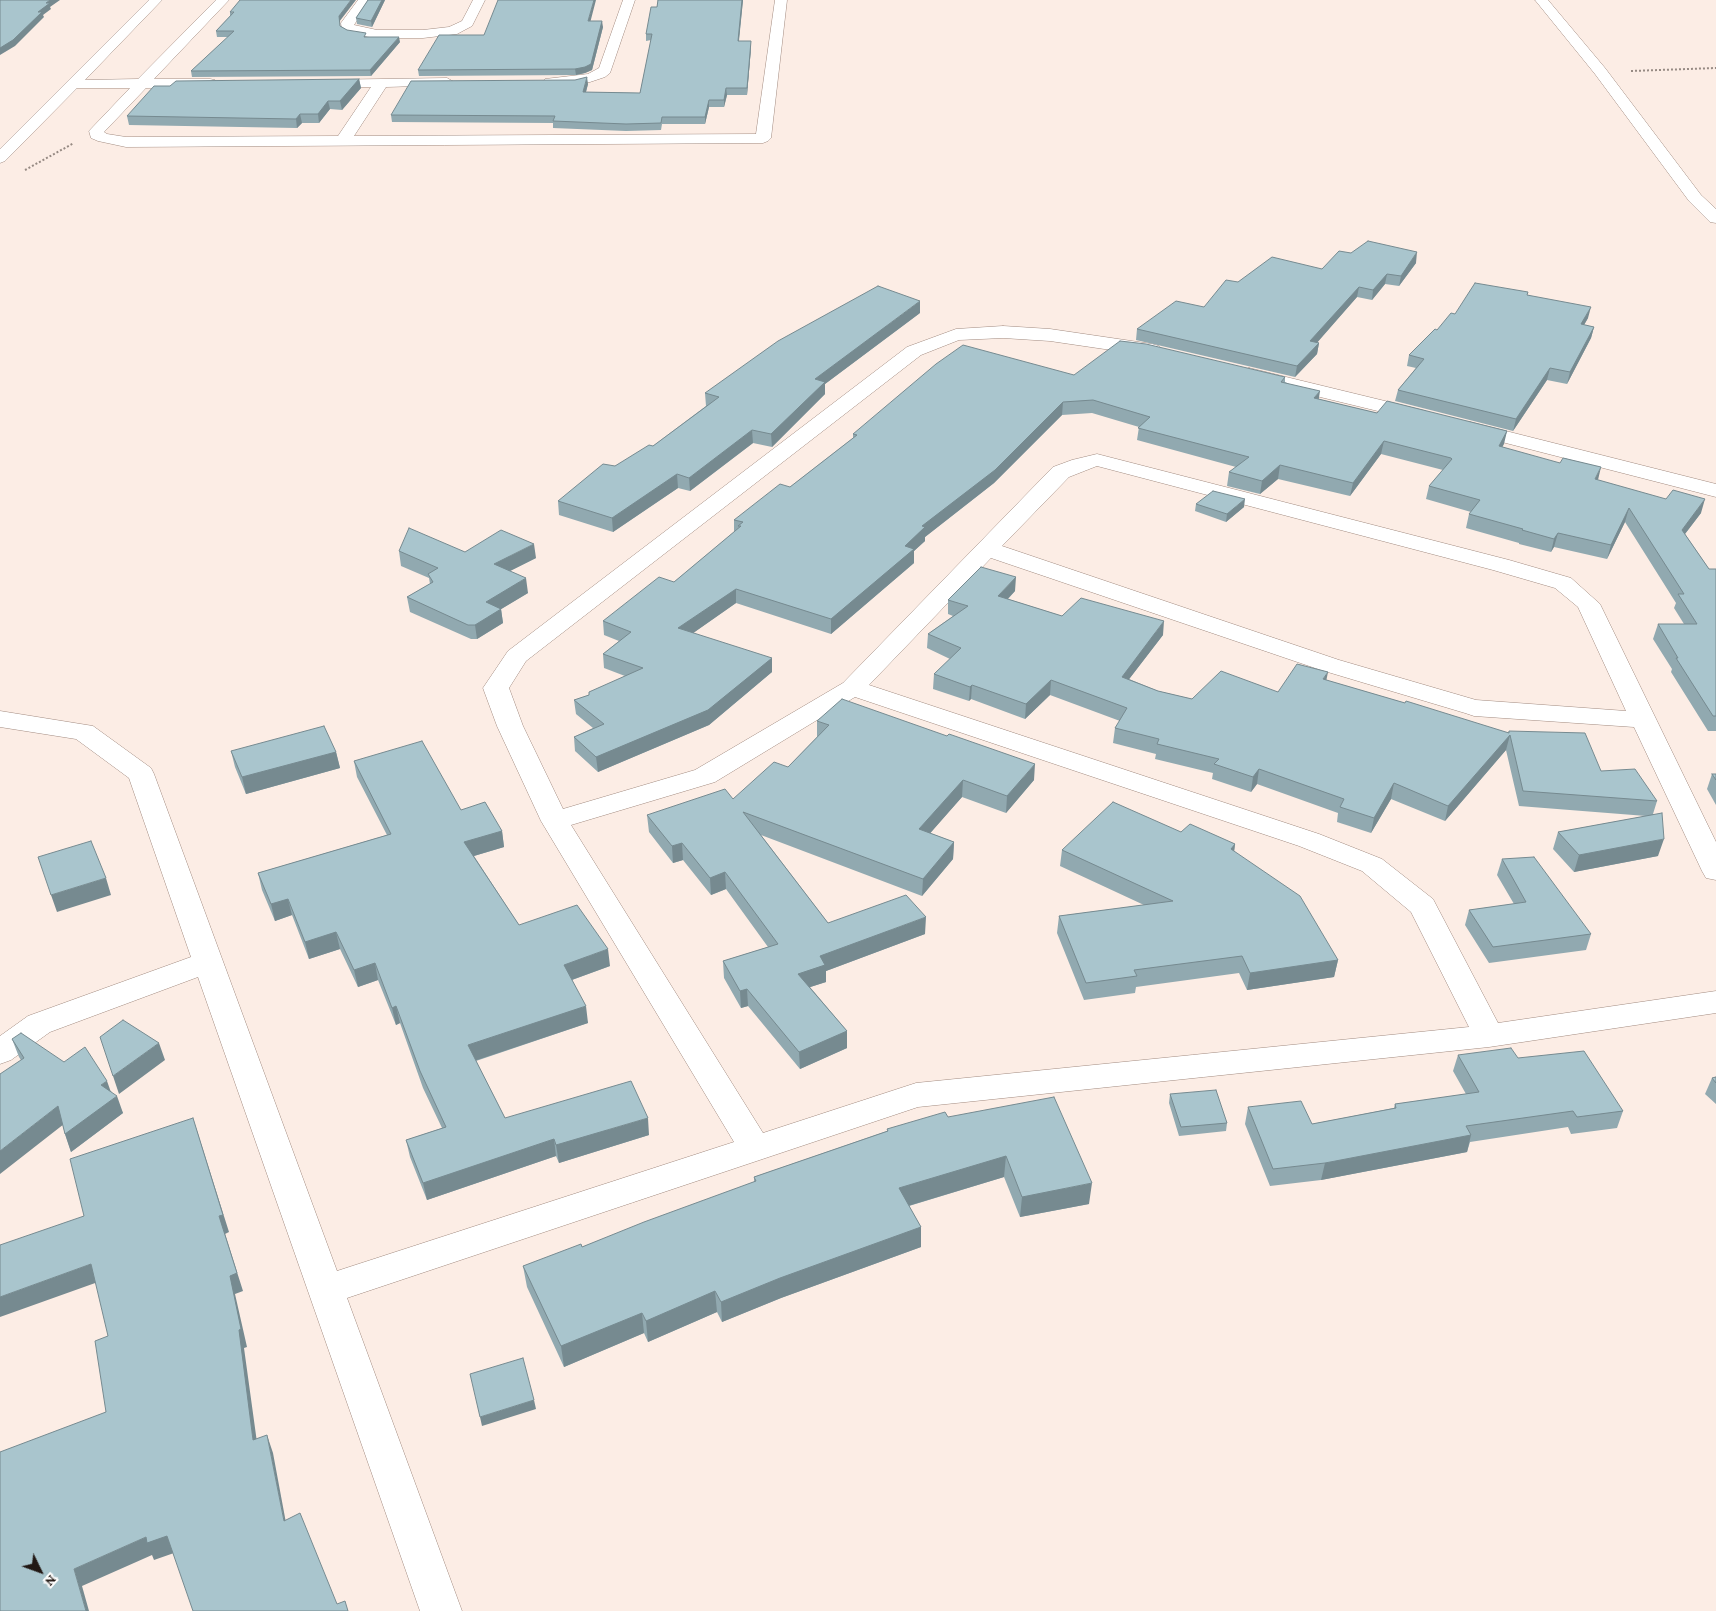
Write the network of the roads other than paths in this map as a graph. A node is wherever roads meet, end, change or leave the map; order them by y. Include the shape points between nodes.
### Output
1 (156, 0) edge
2 (223, 0) edge
3 (364, 0) edge
4 (479, 0) edge
5 (629, 0) edge
6 (781, 0) edge
7 (1541, 0) edge
8 (461, 82) edge
9 (540, 82) edge
10 (222, 83) edge
11 (311, 83) edge
12 (381, 83) junction
13 (73, 84) junction
14 (142, 84) junction
15 (344, 140) junction
16 (0, 158) edge
17 (1716, 218) edge
18 (1174, 356) edge
19 (1231, 369) edge
20 (1716, 492) edge
21 (988, 549) junction
22 (852, 688) junction
23 (0, 719) edge
24 (1644, 720) junction
25 (555, 821) junction
26 (1716, 871) edge
27 (208, 962) junction
28 (1716, 1002) edge
29 (1489, 1036) junction
30 (0, 1052) edge
31 (754, 1147) junction
32 (326, 1290) junction
33 (441, 1611) edge

1 - 13 street
2 - 14 street
3 - 4 street via 347,27 363,33 395,34 438,33 462,27
5 - 9 street via 600,74 576,81
6 - 15 street via 763,138
7 - 17 street via 1600,71 1695,198
8 - 12 street
10 - 14 street
11 - 12 street
12 - 15 street
13 - 14 street
13 - 16 street
14 - 15 street via 96,131 96,135 126,142
18 - 25 street via 1050,335 1003,332 956,335 914,351 517,656 496,688 510,726
19 - 20 street
21 - 22 street
21 - 24 street via 1330,665 1474,708
21 - 24 street via 1061,472 1097,460 1501,565 1563,583 1588,604
22 - 25 street via 705,776
22 - 29 street via 1310,840 1372,865 1423,906
23 - 27 street via 84,732 140,774
24 - 26 street
25 - 31 street
27 - 30 street via 39,1024
27 - 32 street
28 - 29 street
29 - 31 street via 916,1095
31 - 32 street
32 - 33 street

